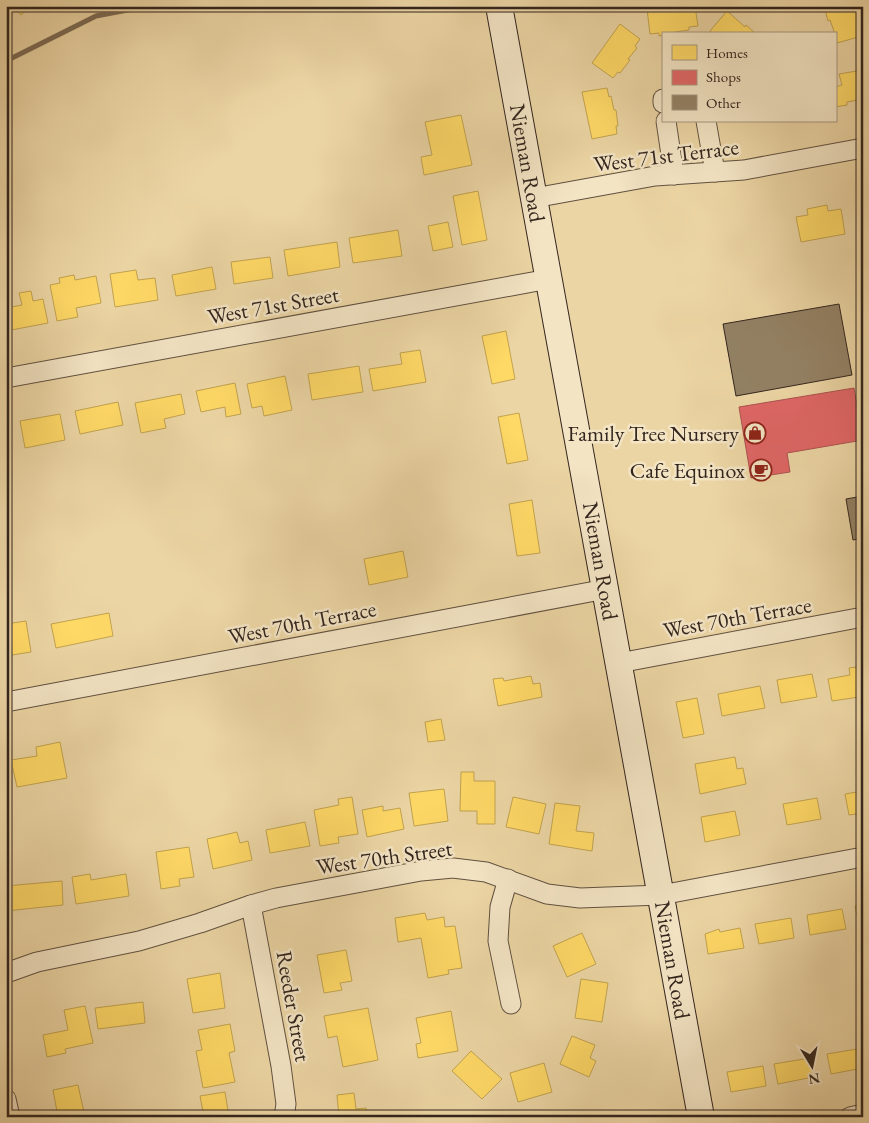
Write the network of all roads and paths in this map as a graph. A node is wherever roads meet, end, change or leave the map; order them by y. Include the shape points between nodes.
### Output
1 (499, 6) edge
2 (666, 122) edge
3 (706, 122) edge
4 (863, 148) edge
5 (715, 172) junction
6 (674, 175) junction
7 (534, 198) junction
8 (549, 279) junction
9 (6, 378) edge
10 (606, 589) junction
11 (863, 617) edge
12 (619, 663) junction
13 (6, 702) edge
14 (863, 857) edge
15 (508, 879) junction
16 (661, 894) junction
17 (251, 905) junction
18 (6, 973) edge
19 (511, 1004) dead end
20 (6, 1099) edge
21 (863, 1114) edge
22 (10, 1117) edge
23 (284, 1117) edge
24 (702, 1117) edge
25 (850, 1117) edge

1 - 7 main road, Nieman Road
2 - 6 street
3 - 5 street
4 - 5 street, West 71st Terrace via 744,170
5 - 6 street, West 71st Terrace
6 - 7 street, West 71st Terrace
7 - 8 main road, Nieman Road
8 - 9 street, West 71st Street
8 - 10 main road, Nieman Road
10 - 12 main road, Nieman Road
10 - 13 street, West 70th Terrace
11 - 12 street, West 70th Terrace
12 - 16 main road, Nieman Road
14 - 16 street, West 70th Street
15 - 16 street, West 70th Street via 547,894 580,898
15 - 17 street, West 70th Street via 470,869 437,868
15 - 19 street via 500,907 498,941
16 - 24 main road, Nieman Road
17 - 18 street, West 70th Street via 139,941 37,962
17 - 23 street, Reeder Street via 281,1066 286,1104
20 - 22 street
21 - 25 street

